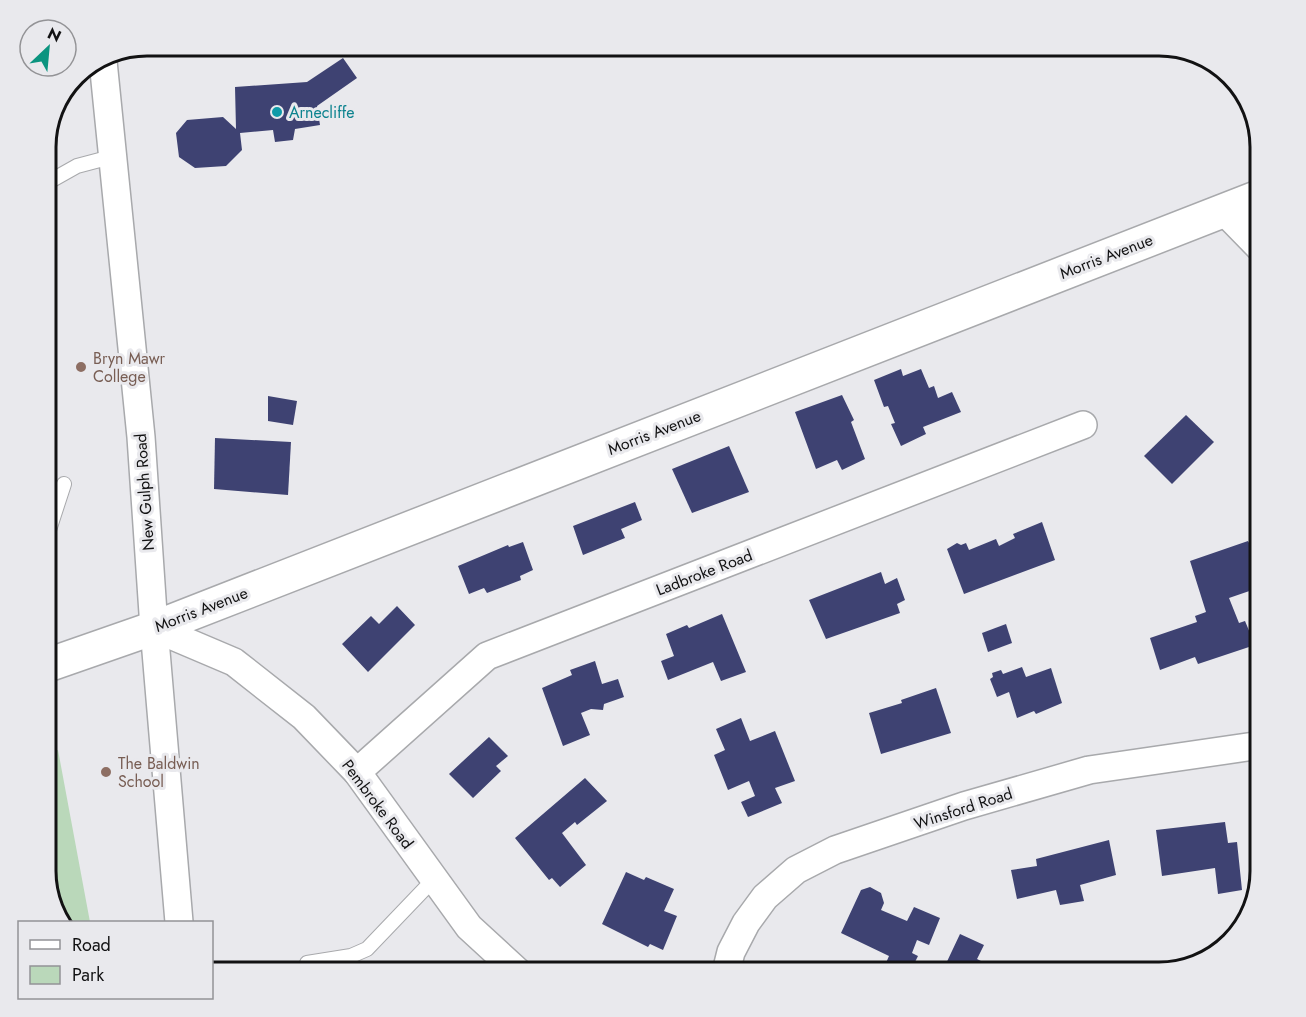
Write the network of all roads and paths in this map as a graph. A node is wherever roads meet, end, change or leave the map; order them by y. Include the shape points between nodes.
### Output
1 (103, 67) edge
2 (111, 157) junction
3 (56, 178) edge
4 (1250, 200) edge
5 (1223, 210) junction
6 (1250, 238) edge
7 (1083, 425) dead end
8 (64, 484) dead end
9 (56, 509) edge
10 (154, 627) junction
11 (56, 662) edge
12 (1250, 747) edge
13 (357, 772) junction
14 (434, 879) junction
15 (179, 921) edge
16 (313, 962) edge
17 (507, 962) edge
18 (728, 962) edge

1 - 2 street, New Gulph Road
2 - 3 lane via 77,166
2 - 10 street, New Gulph Road via 141,437
4 - 5 street, Morris Avenue
5 - 6 street
5 - 10 street, Morris Avenue
7 - 13 street, Ladbroke Road via 487,656
8 - 9 lane
10 - 11 street, Morris Avenue
10 - 13 street, Pembroke Road via 234,662 304,717
10 - 15 street, New Gulph Road
12 - 18 street, Winsford Road via 1089,770 964,806 835,850 796,870 765,897 746,923
13 - 14 street, Pembroke Road
14 - 16 lane via 368,949
14 - 17 street, Pembroke Road via 469,927

